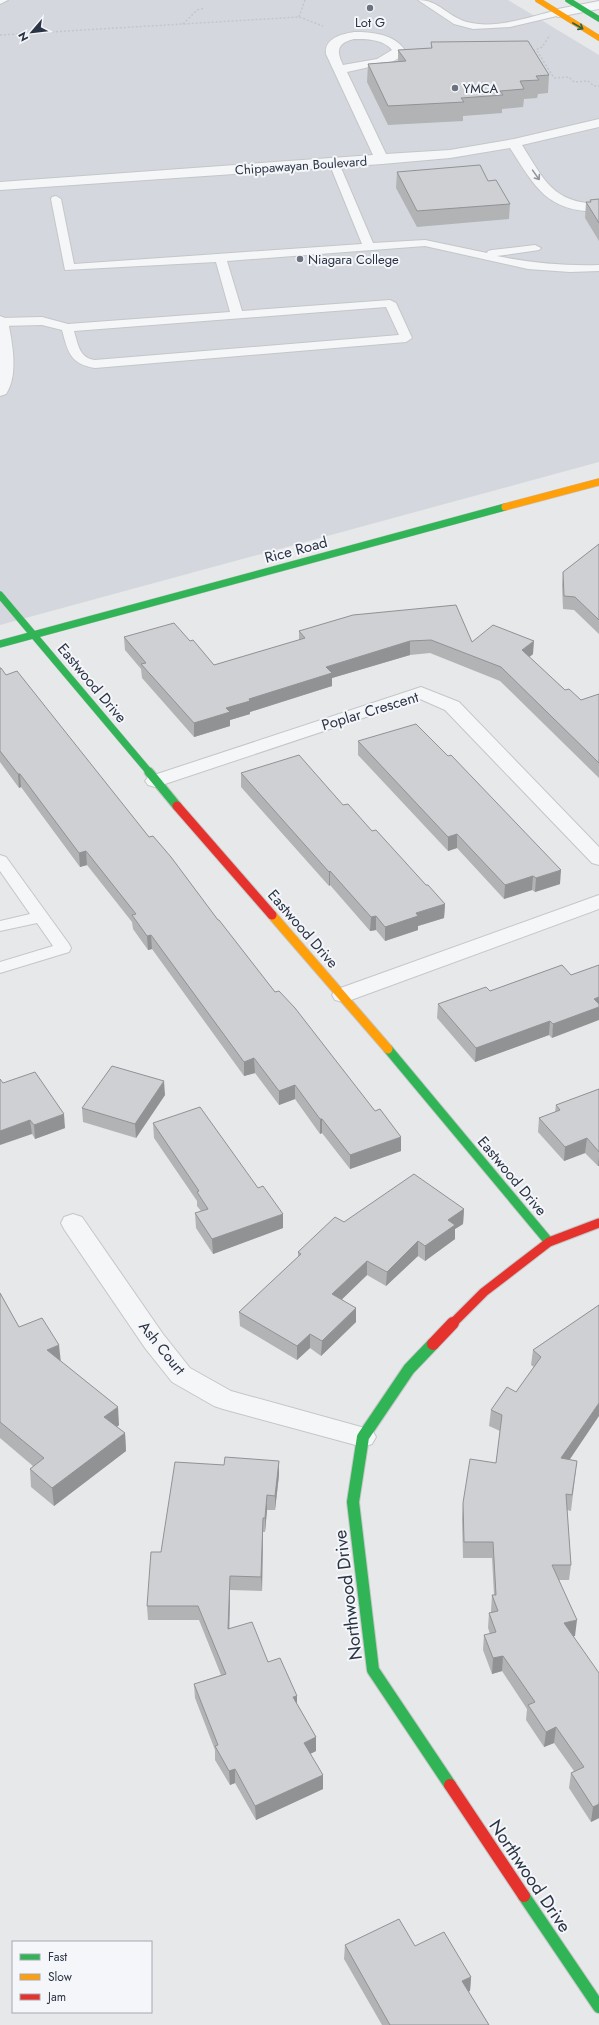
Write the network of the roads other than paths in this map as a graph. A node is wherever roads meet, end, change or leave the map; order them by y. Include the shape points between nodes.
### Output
1 (3, 0) edge
2 (423, 0) edge
3 (538, 0) edge
4 (568, 0) edge
5 (0, 1) edge
6 (599, 5) edge
7 (581, 8) junction
8 (558, 13) junction
9 (599, 19) edge
10 (599, 38) edge
11 (339, 71) junction
12 (599, 123) edge
13 (514, 143) junction
14 (382, 160) junction
15 (334, 163) junction
16 (0, 186) edge
17 (56, 200) dead end
18 (599, 208) edge
19 (369, 247) junction
20 (535, 248) dead end
21 (480, 254) junction
22 (221, 258) junction
23 (599, 268) edge
24 (237, 315) junction
25 (0, 321) edge
26 (67, 328) junction
27 (0, 391) edge
28 (599, 482) edge
29 (0, 595) edge
30 (34, 635) junction
31 (0, 644) edge
32 (155, 780) junction
33 (599, 859) edge
34 (0, 860) edge
35 (599, 902) edge
36 (41, 917) junction
37 (0, 926) edge
38 (0, 968) edge
39 (343, 995) junction
40 (73, 1223) dead end
41 (599, 1223) edge
42 (549, 1242) junction
43 (363, 1437) junction
44 (599, 2007) edge

1 - 5 lane
2 - 8 lane via 459,22 481,27
3 - 8 street
4 - 7 street
6 - 7 street
7 - 8 street
7 - 9 street
8 -> 10 street
11 - 11 street via 332,53 333,46 338,40 379,36 397,45 399,50 392,58
11 - 14 street
12 - 13 street, Chippawayan Boulevard
13 - 14 street, Chippawayan Boulevard via 450,154
13 -> 18 street via 546,188 558,199 575,205
14 - 15 street, Chippawayan Boulevard
15 - 16 street, Chippawayan Boulevard
15 - 19 lane
17 - 22 lane via 69,268
19 - 21 lane via 425,243
19 - 22 lane
20 - 21 lane
21 - 23 lane via 541,268
22 - 24 lane
24 - 26 lane
24 - 26 lane via 390,303 406,338 91,364 77,357
25 - 26 lane via 42,320 56,322
25 - 27 street via 6,359
28 - 30 street, Rice Road
29 - 30 street, Eastwood Drive
30 - 31 street, Rice Road
30 - 32 street, Eastwood Drive
32 - 33 street, Poplar Crescent via 421,693 452,706
32 - 39 street, Eastwood Drive
34 - 36 lane
35 - 39 street
36 - 37 lane
36 - 38 lane via 63,948
39 - 42 street, Eastwood Drive
40 - 43 street, Ash Court via 154,1341 181,1375 223,1399
41 - 42 street, Northwood Drive
42 - 43 street, Northwood Drive via 484,1292 409,1369
43 - 44 street, Northwood Drive via 353,1502 373,1670

